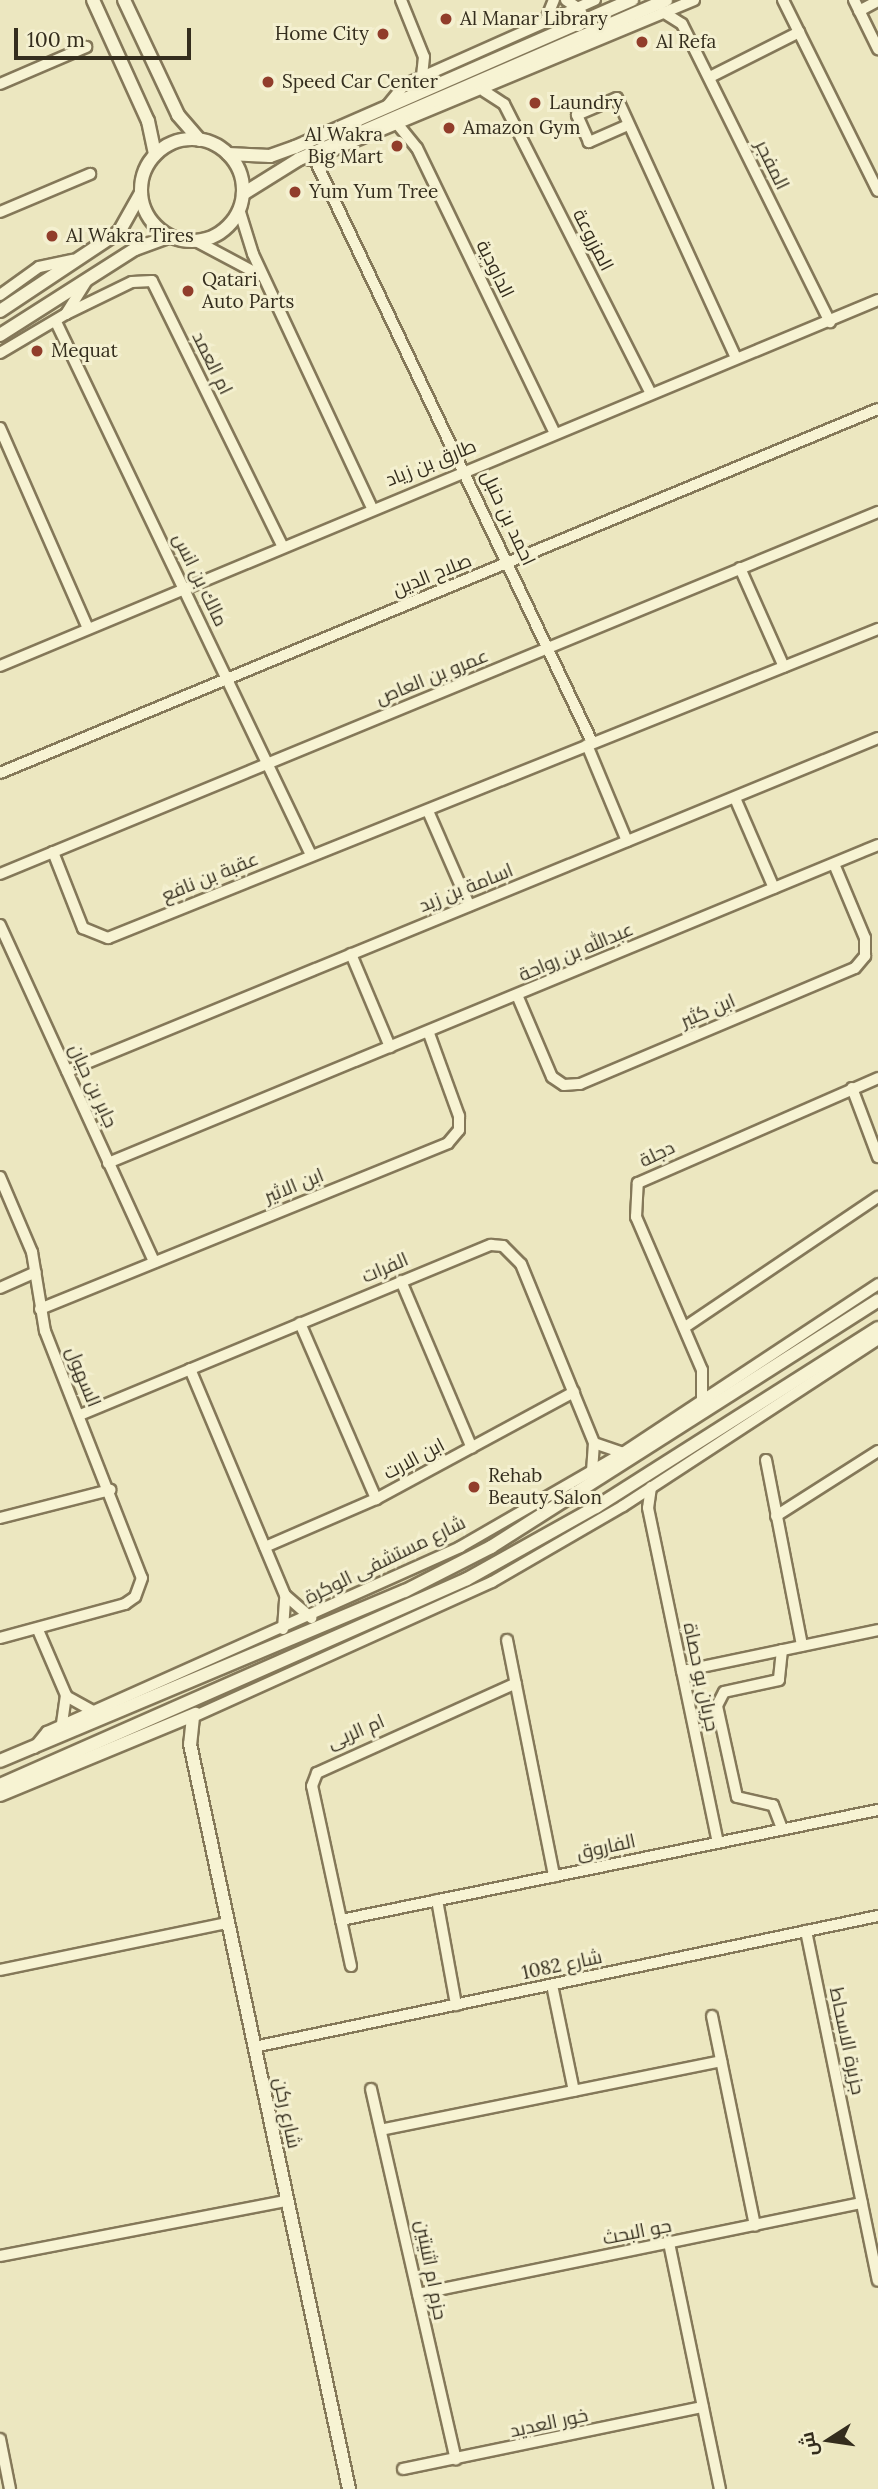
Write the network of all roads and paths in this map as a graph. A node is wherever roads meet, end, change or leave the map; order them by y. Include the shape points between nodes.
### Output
1 (93, 0) edge
2 (124, 0) edge
3 (401, 0) edge
4 (554, 0) edge
5 (566, 0) edge
6 (595, 0) edge
7 (632, 0) edge
8 (783, 0) edge
9 (853, 0) edge
10 (693, 1) edge
11 (878, 1) edge
12 (664, 6) edge
13 (578, 8) junction
14 (859, 11) junction
15 (584, 20) junction
16 (545, 22) junction
17 (682, 24) junction
18 (799, 32) junction
19 (86, 47) dead end
20 (547, 49) junction
21 (878, 49) edge
22 (424, 57) junction
23 (442, 67) junction
24 (422, 76) junction
25 (710, 77) junction
26 (509, 80) junction
27 (0, 84) edge
28 (484, 91) junction
29 (504, 104) junction
30 (386, 107) junction
31 (628, 125) junction
32 (399, 126) junction
33 (200, 140) junction
34 (155, 154) junction
35 (228, 155) junction
36 (299, 159) junction
37 (315, 160) junction
38 (90, 174) dead end
39 (878, 191) edge
40 (141, 192) junction
41 (243, 194) junction
42 (239, 209) junction
43 (0, 212) edge
44 (170, 236) junction
45 (196, 241) junction
46 (81, 259) junction
47 (263, 277) junction
48 (87, 281) junction
49 (0, 295) edge
50 (878, 300) edge
51 (0, 311) edge
52 (66, 314) junction
53 (56, 322) junction
54 (830, 322) junction
55 (0, 335) edge
56 (0, 353) edge
57 (736, 358) junction
58 (650, 393) junction
59 (878, 409) edge
60 (0, 428) edge
61 (554, 432) junction
62 (465, 468) junction
63 (371, 506) junction
64 (878, 512) edge
65 (282, 545) junction
66 (510, 562) junction
67 (740, 568) junction
68 (184, 587) junction
69 (88, 628) junction
70 (878, 629) edge
71 (549, 648) junction
72 (0, 665) edge
73 (784, 667) junction
74 (228, 679) junction
75 (878, 738) edge
76 (589, 744) junction
77 (268, 764) junction
78 (0, 773) edge
79 (735, 797) junction
80 (428, 811) junction
81 (627, 841) junction
82 (878, 845) edge
83 (53, 852) junction
84 (311, 855) junction
85 (834, 864) junction
86 (0, 874) edge
87 (774, 888) junction
88 (470, 905) junction
89 (0, 925) edge
90 (351, 954) junction
91 (517, 995) junction
92 (428, 1031) junction
93 (390, 1046) junction
94 (67, 1071) junction
95 (878, 1078) edge
96 (852, 1088) junction
97 (878, 1157) edge
98 (108, 1163) junction
99 (0, 1177) edge
100 (878, 1197) edge
101 (154, 1262) junction
102 (36, 1272) junction
103 (401, 1281) junction
104 (878, 1284) edge
105 (0, 1288) edge
106 (878, 1300) edge
107 (40, 1309) junction
108 (300, 1323) junction
109 (685, 1327) junction
110 (878, 1328) edge
111 (878, 1339) edge
112 (190, 1369) junction
113 (702, 1370) junction
114 (731, 1380) junction
115 (574, 1392) junction
116 (702, 1400) junction
117 (80, 1415) junction
118 (594, 1443) junction
119 (472, 1448) junction
120 (878, 1451) edge
121 (623, 1453) junction
122 (766, 1460) dead end
123 (592, 1472) junction
124 (652, 1486) junction
125 (110, 1490) junction
126 (578, 1496) junction
127 (376, 1499) junction
128 (623, 1506) junction
129 (596, 1507) junction
130 (776, 1516) junction
131 (0, 1518) edge
132 (650, 1518) junction
133 (265, 1547) junction
134 (285, 1595) junction
135 (310, 1618) junction
136 (332, 1621) junction
137 (283, 1629) junction
138 (38, 1630) junction
139 (878, 1630) edge
140 (0, 1638) edge
141 (507, 1640) dead end
142 (802, 1646) junction
143 (782, 1650) junction
144 (682, 1671) junction
145 (516, 1683) junction
146 (217, 1694) junction
147 (66, 1695) junction
148 (93, 1711) junction
149 (194, 1717) junction
150 (62, 1725) junction
151 (166, 1729) junction
152 (190, 1744) junction
153 (34, 1748) junction
154 (0, 1761) edge
155 (0, 1785) edge
156 (0, 1795) edge
157 (878, 1810) edge
158 (782, 1829) junction
159 (718, 1843) junction
160 (554, 1876) junction
161 (437, 1900) junction
162 (878, 1916) edge
163 (341, 1920) junction
164 (227, 1923) junction
165 (806, 1931) junction
166 (351, 1966) dead end
167 (0, 1970) edge
168 (552, 1985) junction
169 (456, 2005) junction
170 (712, 2016) dead end
171 (254, 2047) junction
172 (721, 2061) junction
173 (371, 2089) dead end
174 (574, 2091) junction
175 (385, 2129) junction
176 (286, 2201) junction
177 (862, 2203) junction
178 (755, 2226) junction
179 (669, 2243) junction
180 (0, 2256) edge
181 (878, 2281) edge
182 (418, 2294) junction
183 (703, 2407) junction
184 (0, 2439) edge
185 (456, 2459) junction
186 (403, 2469) dead end
187 (10, 2489) edge
188 (349, 2489) edge
189 (720, 2489) edge

1 - 34 street via 148,121
2 - 33 street via 178,115
3 - 22 street
4 - 16 street
5 - 13 street
6 - 13 street
7 - 15 street
8 - 18 street
9 - 14 street
10 - 12 street
10 - 17 street
11 - 14 street
12 - 17 street, المفجر
12 - 20 street
12 - 26 street
13 - 15 street
13 - 16 street
14 - 21 street
15 - 20 street
15 - 30 street
16 - 23 street
17 - 25 street, المفجر
18 - 25 street
18 - 39 street
19 - 27 street
20 - 36 street
22 - 23 street
22 - 24 street
23 - 24 street
24 - 30 street via 404,85
25 - 54 street, المفجر
26 - 28 street
26 - 29 street
28 - 29 street
28 - 32 street
29 - 58 street, المزروعة
30 - 35 street via 270,156
31 - 31 street via 617,97 577,115 589,142
31 - 57 street
32 - 37 street
32 - 61 street, الداودية via 417,148
33 - 34 street via 168,145
33 - 35 street
34 - 40 street
35 - 41 street
36 - 37 street
36 - 41 street
37 - 62 street, احمد بن حنبل
38 - 43 street
40 - 44 street via 149,219
40 - 46 street via 119,232
41 - 42 street
42 - 45 street via 229,225
42 - 47 street
44 - 45 street
44 - 48 street via 135,249
45 - 47 street
46 - 49 street via 39,267
46 - 51 street
47 - 63 street
48 - 52 street
48 - 55 street
50 - 54 street, طارق بن زياد
52 - 53 street
52 - 65 street, ام العمد via 132,282 152,281
53 - 56 street
53 - 68 street, مالك بن انس
54 - 57 street, طارق بن زياد
57 - 58 street, طارق بن زياد
58 - 61 street, طارق بن زياد
59 - 66 street, صلاح الدين
60 - 69 street
61 - 62 street, طارق بن زياد
62 - 63 street, طارق بن زياد
62 - 66 street, احمد بن حنبل
63 - 65 street, طارق بن زياد
64 - 67 street, عمرو بن العاص
65 - 68 street, طارق بن زياد
66 - 71 street, احمد بن حنبل
66 - 74 street, صلاح الدين
67 - 71 street, عمرو بن العاص
67 - 73 street
68 - 69 street, طارق بن زياد
68 - 74 street, مالك بن انس
69 - 72 street, طارق بن زياد
70 - 73 street, عقبة بن نافع
71 - 76 street, احمد بن حنبل
71 - 77 street, عمرو بن العاص
73 - 76 street, عقبة بن نافع
74 - 77 street, مالك بن انس
74 - 78 street, صلاح الدين
75 - 79 street, اسامة بن زيد
76 - 80 street, عقبة بن نافع
76 - 81 street, احمد بن حنبل
77 - 83 street, عمرو بن العاص
77 - 84 street, مالك بن انس
79 - 81 street, اسامة بن زيد
79 - 87 street
80 - 84 street, عقبة بن نافع
80 - 88 street
81 - 88 street, اسامة بن زيد
82 - 85 street, عبدالله بن رواحة
83 - 84 street, عقبة بن نافع via 83,928 96,938
83 - 86 street, عمرو بن العاص
85 - 87 street, عبدالله بن رواحة
85 - 91 street, ابن كثير via 864,938 865,956 855,968 580,1084 564,1085 552,1077
87 - 91 street, عبدالله بن رواحة
88 - 90 street, اسامة بن زيد
89 - 94 street, جابر بن حيان
90 - 93 street
90 - 94 street, اسامة بن زيد
91 - 92 street, عبدالله بن رواحة
92 - 93 street, عبدالله بن رواحة
92 - 101 street, ابن الاثير via 459,1116 459,1130 448,1143
93 - 98 street, عبدالله بن رواحة
94 - 98 street, جابر بن حيان
95 - 96 street, دجلة
96 - 97 street
96 - 109 street, دجلة via 638,1183 636,1217
98 - 101 street, جابر بن حيان
99 - 102 street, السهول
100 - 109 street
101 - 107 street, ابن الاثير
102 - 105 street
102 - 107 street, السهول
103 - 108 street, الفرات
103 - 115 street, الفرات via 476,1248 503,1246 521,1264
103 - 119 street
104 - 114 street, شارع مستشفى الوكرة
106 - 126 street, شارع مستشفى الوكرة
107 - 117 street, السهول
108 - 112 street, الفرات
108 - 127 street
109 - 113 street, دجلة
110 - 129 street
111 - 124 street
112 - 117 street, الفرات
112 - 133 street
113 - 114 street
113 - 116 street, دجلة
114 - 116 street, شارع مستشفى الوكرة
115 - 118 street, الفرات
115 - 119 street, ابن الارت
116 - 121 street, شارع مستشفى الوكرة
117 - 125 street, السهول
118 - 121 street
118 - 123 street, الفرات
119 - 127 street, ابن الارت
120 - 130 street
121 - 123 street, شارع مستشفى الوكرة
122 - 130 street
123 - 126 street, الفرات
123 - 135 street, شارع مستشفى الوكرة via 460,1547
124 - 128 street
124 - 132 street, جريان بو حصاة
125 - 131 street
125 - 138 street, السهول via 140,1564 141,1588 125,1604
126 - 136 street, شارع مستشفى الوكرة via 478,1553
127 - 133 street, ابن الارت
128 - 129 street
128 - 132 street via 644,1510
128 - 149 street via 438,1609
129 - 146 street via 467,1579
130 - 142 street
132 - 144 street, جريان بو حصاة
133 - 134 street
134 - 135 street
134 - 137 street
135 - 136 street
135 - 137 street, شارع مستشفى الوكرة
136 - 153 street, شارع مستشفى الوكرة
137 - 148 street, شارع مستشفى الوكرة
138 - 140 street
138 - 147 street
139 - 142 street
141 - 145 street
142 - 143 street
143 - 144 street
143 - 158 street via 779,1680 724,1692 717,1706 737,1797 773,1805
144 - 159 street, جريان بو حصاة
145 - 160 street
145 - 163 street, ام الربى via 317,1773 312,1786
146 - 149 street
146 - 155 street
147 - 148 street
147 - 150 street
148 - 150 street, شارع مستشفى الوكرة
149 - 151 street
149 - 152 street, شارع ركن
150 - 153 street, شارع مستشفى الوكرة
151 - 152 street
151 - 156 street
152 - 164 street, شارع ركن
153 - 154 street, شارع مستشفى الوكرة
157 - 158 street, الفاروق
158 - 159 street, الفاروق
159 - 160 street, الفاروق
160 - 161 street, الفاروق
161 - 163 street, الفاروق
161 - 169 street
162 - 165 street, شارع 1082
163 - 166 street, ام الربى
164 - 167 street
164 - 171 street, شارع ركن
165 - 168 street, شارع 1082
165 - 177 street, جزيرة الاسحاط
168 - 169 street, شارع 1082
168 - 174 street
169 - 171 street, شارع 1082
170 - 172 street
171 - 176 street, شارع ركن
172 - 174 street
172 - 178 street
173 - 175 street, حزم ام اثنيتين
174 - 175 street
175 - 182 street, حزم ام اثنيتين
176 - 180 street
176 - 188 street, شارع ركن
177 - 178 street, جو البحث
177 - 181 street, جزيرة الاسحاط
178 - 179 street, جو البحث
179 - 182 street, جو البحث
179 - 183 street
182 - 185 street, حزم ام اثنيتين
183 - 185 street, خور العديد
183 - 189 street
184 - 187 street
185 - 186 street, خور العديد

